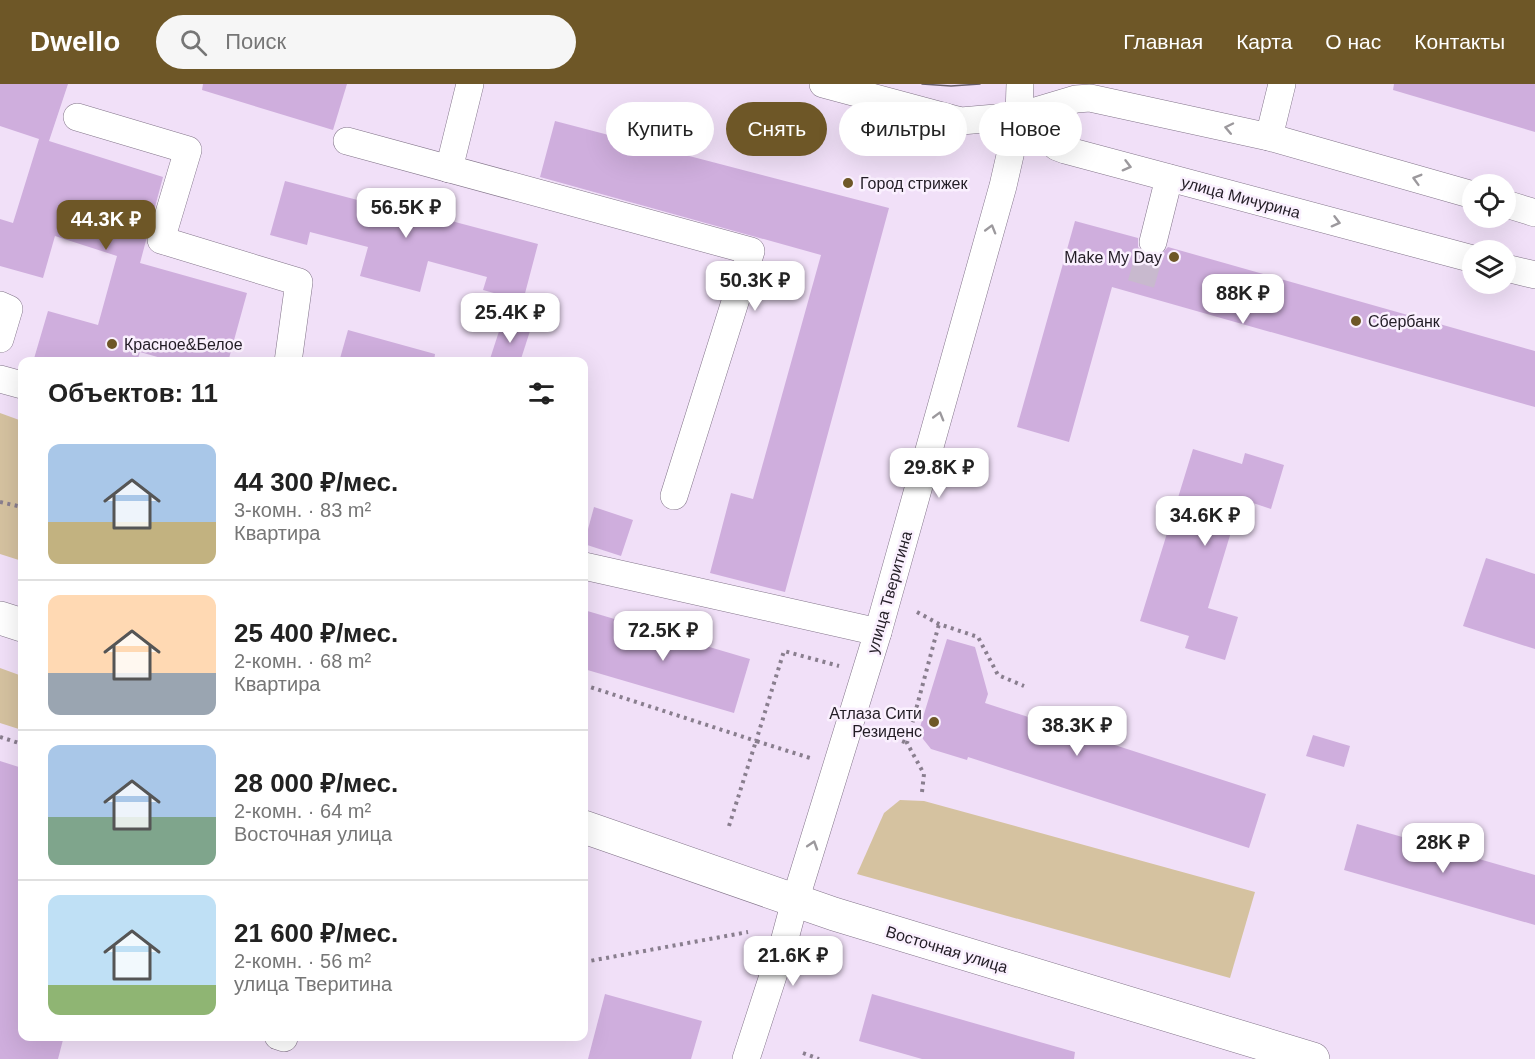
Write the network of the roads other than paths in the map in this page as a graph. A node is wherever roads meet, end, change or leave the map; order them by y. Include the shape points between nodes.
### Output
1 (470, 84) edge
2 (823, 84) edge
3 (1020, 84) edge
4 (1282, 84) edge
5 (1078, 91) edge
6 (1019, 102) edge
7 (1053, 102) edge
8 (77, 117) dead end
9 (979, 120) edge
10 (1269, 137) junction
11 (347, 141) dead end
12 (1082, 154) edge
13 (1010, 156) edge
14 (449, 169) junction
15 (1169, 178) junction
16 (1462, 192) edge
17 (1516, 207) edge
18 (1535, 213) edge
19 (1153, 243) tunnel mouth
20 (1462, 256) edge
21 (1516, 270) edge
22 (1535, 275) edge
23 (0, 305) edge
24 (0, 339) edge
25 (289, 357) edge
26 (0, 379) edge
27 (18, 384) edge
28 (674, 496) dead end
29 (588, 567) edge
30 (0, 618) edge
31 (18, 625) edge
32 (878, 632) junction
33 (588, 828) edge
34 (795, 901) junction
35 (746, 1059) edge
36 (1313, 1059) edge

1 - 14 street
2 - 9 street via 961,121
3 - 6 street, улица Тверитина
4 - 10 street
5 - 7 street
10 -> 5 street via 1090,98
8 - 25 street via 188,150 160,240 299,282
16 -> 10 street
11 - 14 street
12 -> 15 street, улица Мичурина
32 -> 13 street, улица Тверитина
14 - 28 street via 751,251
15 - 19 street
15 -> 20 street, улица Мичурина
17 - 18 street
21 - 22 street
23 - 24 street via 9,309
26 - 27 street
29 - 32 street
30 - 31 main road
34 -> 32 street, улица Тверитина
33 - 34 main road, Восточная улица
34 - 35 street, улица Тверитина
34 - 36 main road, Восточная улица

